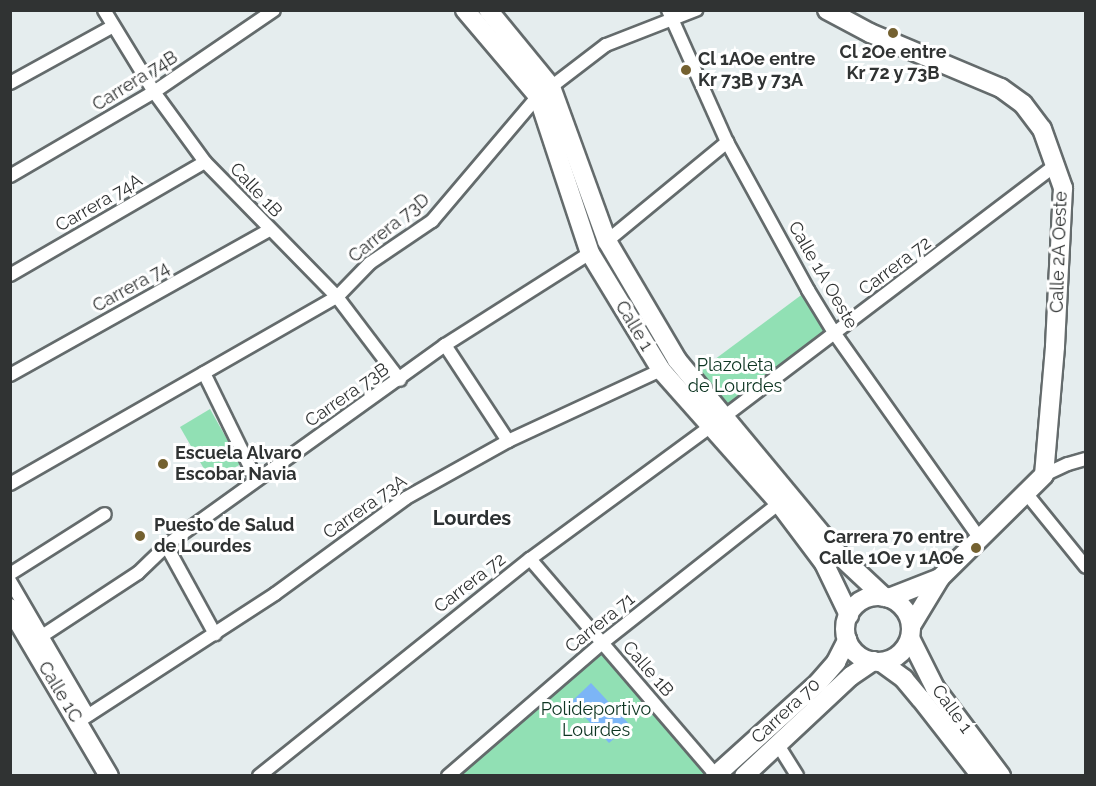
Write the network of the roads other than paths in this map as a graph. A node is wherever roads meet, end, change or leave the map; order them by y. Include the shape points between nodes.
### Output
1 (104, 10) edge
2 (274, 10) edge
3 (465, 10) edge
4 (488, 10) edge
5 (696, 10) edge
6 (827, 10) edge
7 (670, 16) edge
8 (112, 27) junction
9 (10, 83) edge
10 (154, 92) junction
11 (544, 92) junction
12 (728, 142) junction
13 (205, 162) junction
14 (1057, 164) junction
15 (10, 176) edge
16 (269, 230) junction
17 (607, 241) junction
18 (590, 253) junction
19 (10, 274) edge
20 (337, 297) junction
21 (835, 334) junction
22 (445, 345) junction
23 (661, 370) junction
24 (204, 373) junction
25 (10, 375) edge
26 (400, 380) junction
27 (718, 421) junction
28 (508, 441) junction
29 (1086, 459) edge
30 (256, 479) junction
31 (1036, 483) junction
32 (10, 484) edge
33 (779, 503) junction
34 (105, 514) dead end
35 (980, 539) junction
36 (166, 545) junction
37 (530, 559) junction
38 (1086, 567) edge
39 (10, 574) edge
40 (940, 578) junction
41 (10, 581) edge
42 (886, 597) junction
43 (10, 608) edge
44 (849, 615) junction
45 (911, 632) junction
46 (215, 634) junction
47 (42, 636) junction
48 (847, 640) junction
49 (602, 643) junction
50 (877, 662) junction
51 (83, 718) junction
52 (778, 745) junction
53 (716, 775) edge
54 (109, 776) edge
55 (259, 776) edge
56 (448, 776) edge
57 (744, 776) edge
58 (797, 776) edge
59 (981, 776) edge
60 (1001, 776) edge

1 - 8 street, Calle 1B
2 - 10 street, Carrera 74B
3 - 11 street, Calle 1
4 - 11 street, Calle 1
5 - 7 street, Carrera 73D
6 - 14 street, Calle 2A Oeste via 870,33 1001,88 1023,104 1042,129
7 - 11 street, Carrera 73D via 606,45
7 - 12 street, Calle 1A Oeste
8 - 9 street
8 - 10 street, Calle 1B
10 - 13 street, Calle 1B
10 - 15 street, Carrera 74B
11 - 17 street, Calle 1
11 - 18 street, Calle 1
11 - 20 street, Carrera 73D via 432,220 370,263
12 - 17 street
12 - 21 street, Calle 1A Oeste
13 - 16 street, Calle 1B
13 - 19 street, Carrera 74A
14 - 21 street, Carrera 72
14 - 31 street, Calle 2A Oeste via 1063,188 1063,213
16 - 20 street, Calle 1B
16 - 25 street, Carrera 74
17 - 27 street, Calle 1
18 - 22 street, Carrera 73B
18 - 23 street, Calle 1
20 - 24 street, Carrera 73D
20 - 26 street, Calle 1B
21 - 27 street, Carrera 72
21 - 35 street, Calle 1A Oeste
22 - 26 street, Carrera 73B
22 - 28 street
23 - 27 street, Calle 1
23 - 28 street, Carrera 73A
24 - 30 street
24 - 32 street, Carrera 73D
26 - 30 street, Carrera 73B
27 - 33 street, Calle 1
27 - 37 street, Carrera 72
27 - 42 street, Calle 1 via 838,554
28 - 46 street, Carrera 73A via 405,498
29 - 31 street via 1068,464
30 - 36 street, Carrera 73B
31 - 35 street
31 - 38 street
33 - 44 street, Calle 1 via 824,563
33 - 49 street, Carrera 71
34 - 39 street
35 - 40 street
36 - 46 street
36 - 47 street, Carrera 73B via 138,573
37 - 49 street, Calle 1B
37 - 55 street, Carrera 72
40 - 42 street
40 - 45 street
41 - 47 street
42 - 44 street via 865,599
42 - 45 street via 904,608
43 - 51 street, Calle 1C
44 - 48 street
45 - 50 street via 900,654
45 - 60 street, Calle 1 via 935,688
46 - 51 street, Carrera 73A
47 - 51 street
48 - 50 street via 855,652
48 - 53 street, Carrera 70 via 836,662 818,683
49 - 53 street, Calle 1B
49 - 56 street, Carrera 71
50 - 52 street, Carrera 70 via 850,676
50 - 59 street, Calle 1 via 904,680
51 - 54 street, Calle 1C
52 - 57 street, Carrera 70
52 - 58 street

